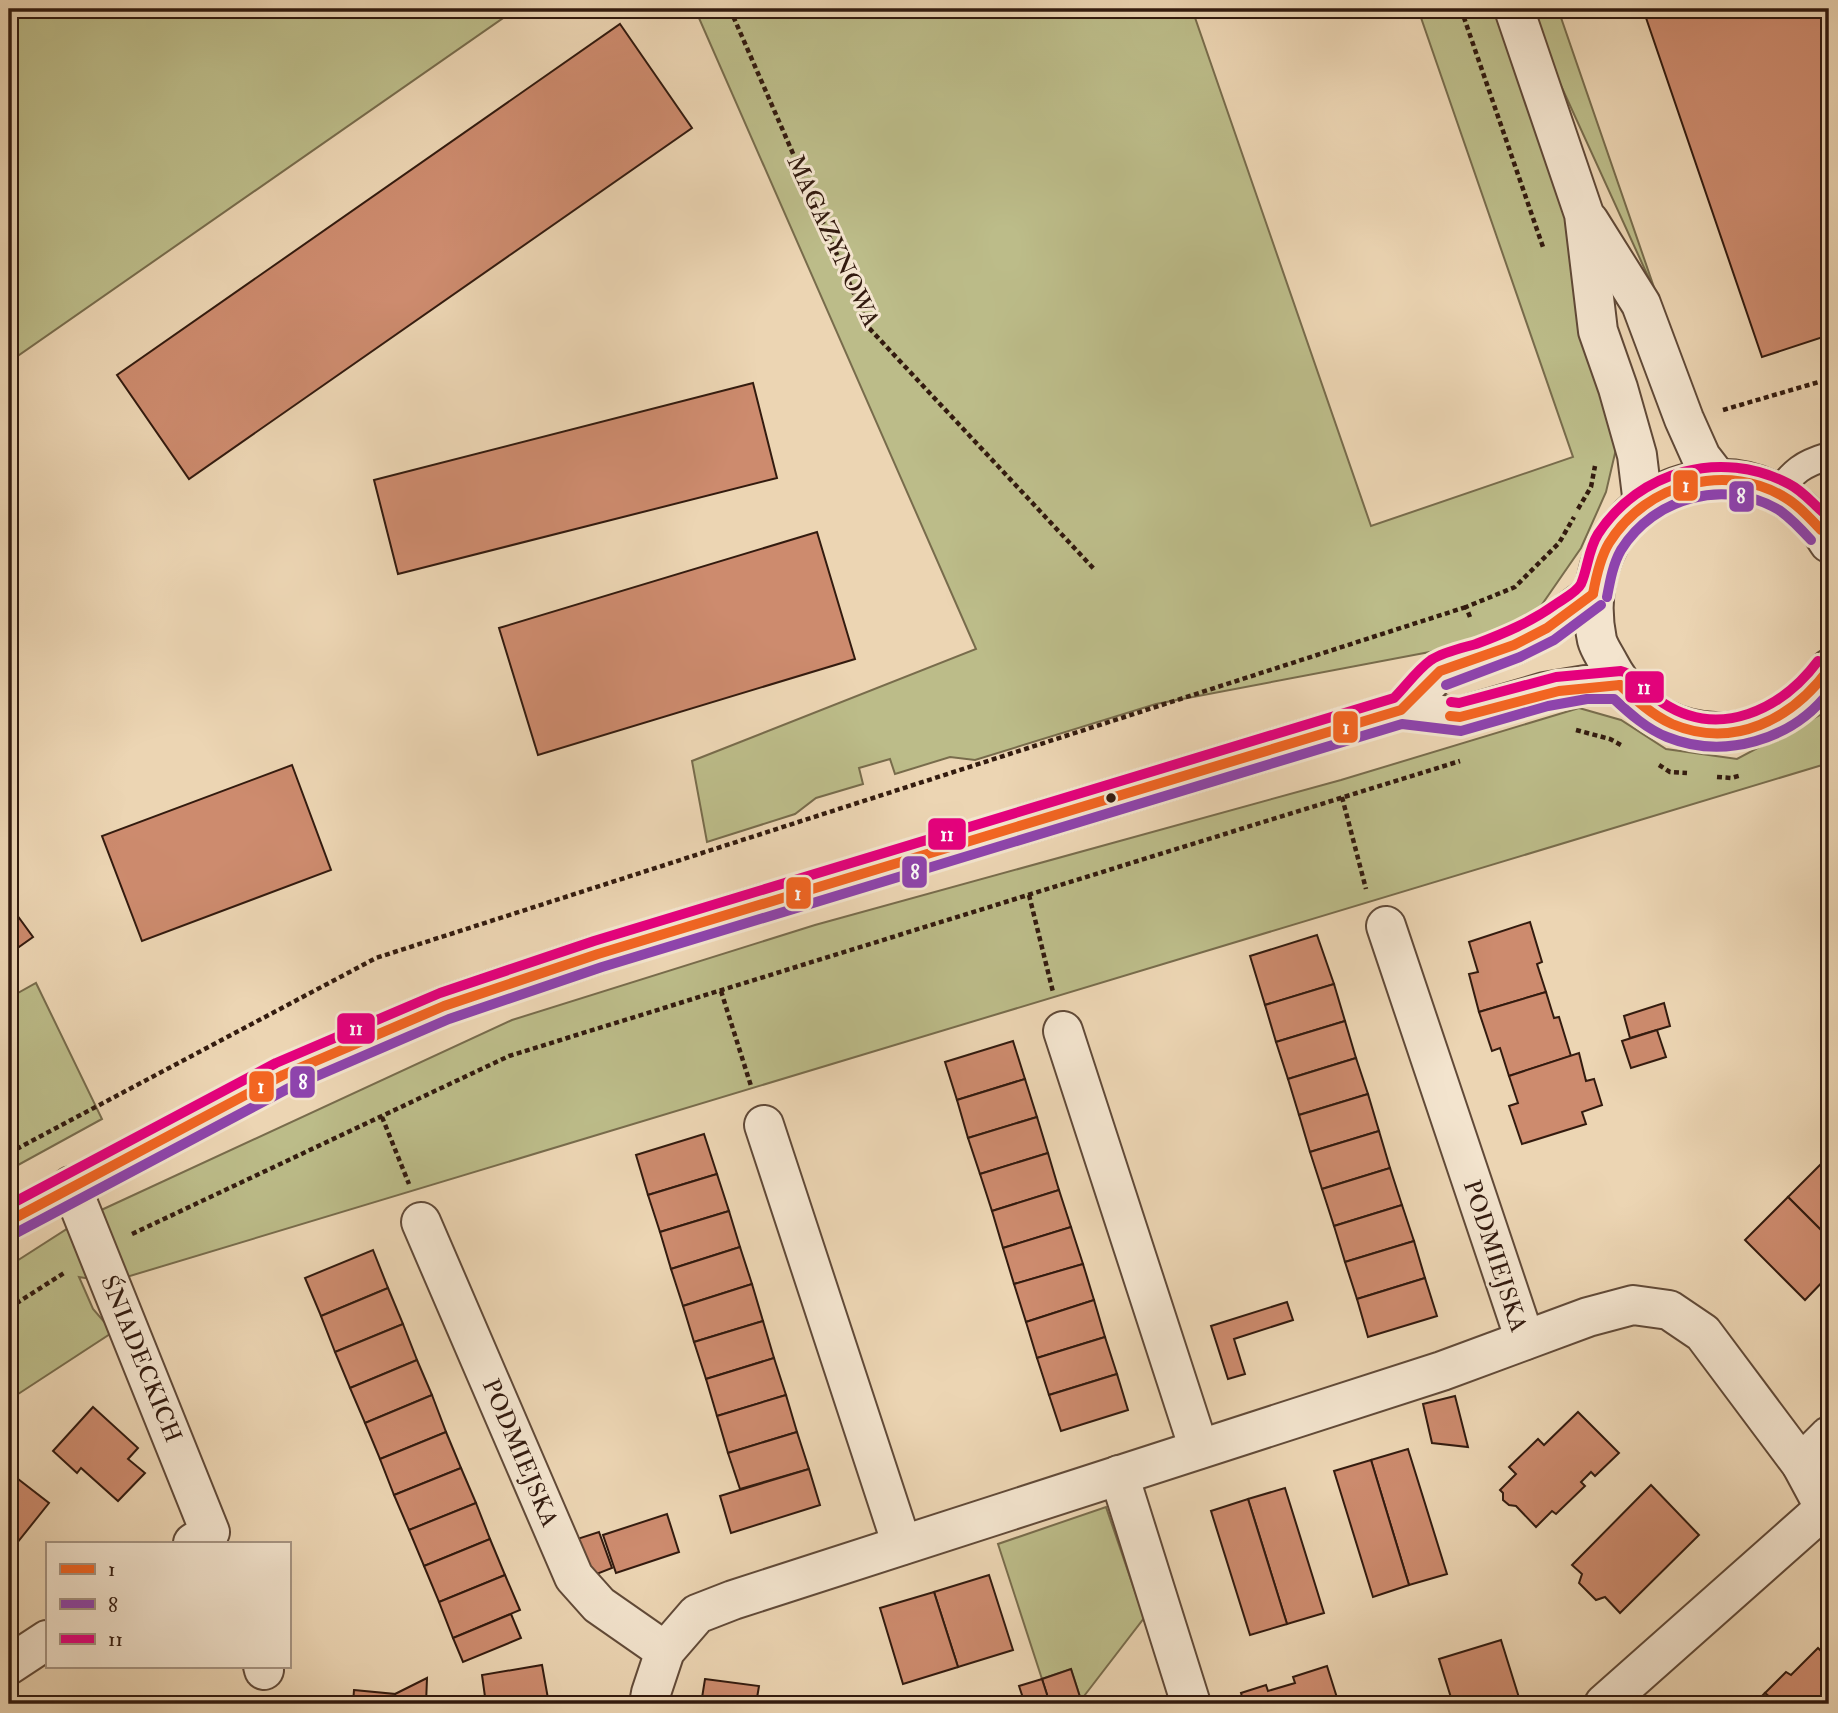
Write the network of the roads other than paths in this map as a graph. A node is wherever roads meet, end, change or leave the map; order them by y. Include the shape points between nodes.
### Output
1 (1514, 9) edge
2 (1584, 214) junction
3 (1829, 456) edge
4 (1718, 479) junction
5 (1777, 493) junction
6 (1643, 504) junction
7 (1827, 535) edge
8 (1593, 594) junction
9 (1829, 669) edge
10 (1620, 685) junction
11 (1401, 710) junction
12 (1386, 926) road end
13 (1063, 1031) road end
14 (764, 1125) road end
15 (71, 1186) junction
16 (9, 1221) edge
17 (421, 1222) road end
18 (1525, 1340) junction
19 (1829, 1436) edge
20 (1199, 1449) junction
21 (1801, 1464) junction
22 (1119, 1475) junction
23 (1827, 1512) edge
24 (206, 1540) edge
25 (902, 1545) junction
26 (46, 1641) edge
27 (665, 1650) junction
28 (9, 1665) edge
29 (649, 1704) edge
30 (1191, 1704) edge
31 (1604, 1704) edge

1 - 2 street
2 - 4 street via 1641,304 1684,419 1701,457
2 - 6 street via 1598,331 1637,455
3 - 5 lane via 1794,471
4 - 5 street via 1748,482
4 - 6 street via 1666,490
5 - 7 street via 1802,509
6 - 8 street via 1608,544
8 - 10 street via 1598,642
8 - 11 street via 1547,628 1514,645 1440,671
9 - 10 street via 1817,688 1789,712 1755,729 1718,733 1681,727 1647,710
10 - 11 street via 1545,692 1460,717
11 - 15 street via 598,954 444,1006 283,1075
12 - 18 street, PODMIEJSKA
13 - 20 street
14 - 25 street
15 - 16 street
15 - 24 street, ŚNIADECKICH
17 - 27 street, PODMIEJSKA via 574,1577 599,1605
18 - 20 street, PODMIEJSKA
18 - 21 street via 1633,1305 1669,1310 1703,1333
19 - 21 street
20 - 22 street, PODMIEJSKA
21 - 23 street
22 - 25 street, PODMIEJSKA
22 - 30 street
23 - 31 street
25 - 27 street, PODMIEJSKA via 697,1614
26 - 28 street
27 - 29 street, PODMIEJSKA

